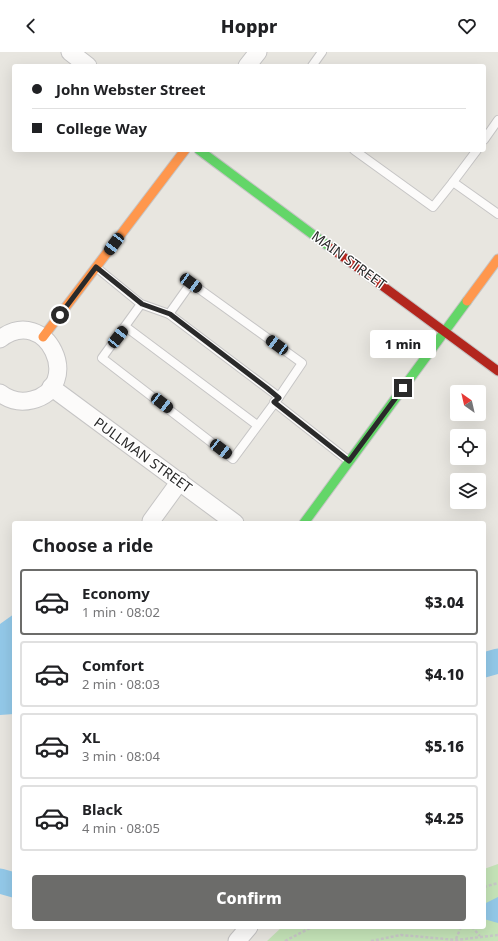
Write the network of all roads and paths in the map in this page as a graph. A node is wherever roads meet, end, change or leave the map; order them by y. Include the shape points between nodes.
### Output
1 (70, 52) edge
2 (258, 52) edge
3 (322, 52) edge
4 (85, 64) edge
5 (249, 64) edge
6 (313, 64) edge
7 (498, 120) edge
8 (486, 137) edge
9 (183, 152) edge
10 (202, 152) edge
11 (357, 152) edge
12 (476, 152) edge
13 (453, 182) junction
14 (498, 214) edge
15 (498, 259) edge
16 (96, 267) junction
17 (142, 304) junction
18 (170, 314) junction
19 (126, 327) junction
20 (445, 331) junction
21 (43, 337) junction
22 (0, 339) edge
23 (498, 371) edge
24 (50, 387) junction
25 (1, 397) edge
26 (277, 400) junction
27 (257, 425) junction
28 (349, 461) junction
29 (180, 481) junction
30 (151, 521) dead end
31 (232, 521) edge
32 (305, 521) edge
33 (498, 883) edge
34 (486, 886) edge
35 (247, 929) edge
36 (308, 929) edge
37 (460, 929) edge
38 (474, 929) edge
39 (498, 935) edge
40 (480, 936) junction
41 (456, 940) junction
42 (237, 941) edge
43 (286, 941) edge
44 (371, 941) edge

1 - 4 street
2 - 5 street
3 - 6 lane
7 - 8 lane
9 - 16 street
10 - 20 street, MAIN STREET
11 - 13 lane via 433,208
12 - 13 lane
13 - 14 lane
15 - 20 street
16 - 17 lane
16 - 21 street
17 - 18 lane
17 - 19 lane
18 - 26 lane
18 - 26 lane via 191,283 302,363
19 - 27 lane
19 - 27 lane via 102,358 233,458
20 - 23 street, MAIN STREET
20 - 28 street
21 - 22 street via 24,330 12,332
21 - 24 street via 54,349 58,360 58,373
24 - 25 street via 36,399 25,401
24 - 29 street, PULLMAN STREET
26 - 27 lane
26 - 28 lane
28 - 32 street
29 - 30 street
29 - 31 street, PULLMAN STREET
33 - 34 path
35 - 42 street
36 - 43 path
37 - 41 path
38 - 40 path
39 - 40 path
40 - 41 path
41 - 44 path via 401,934

